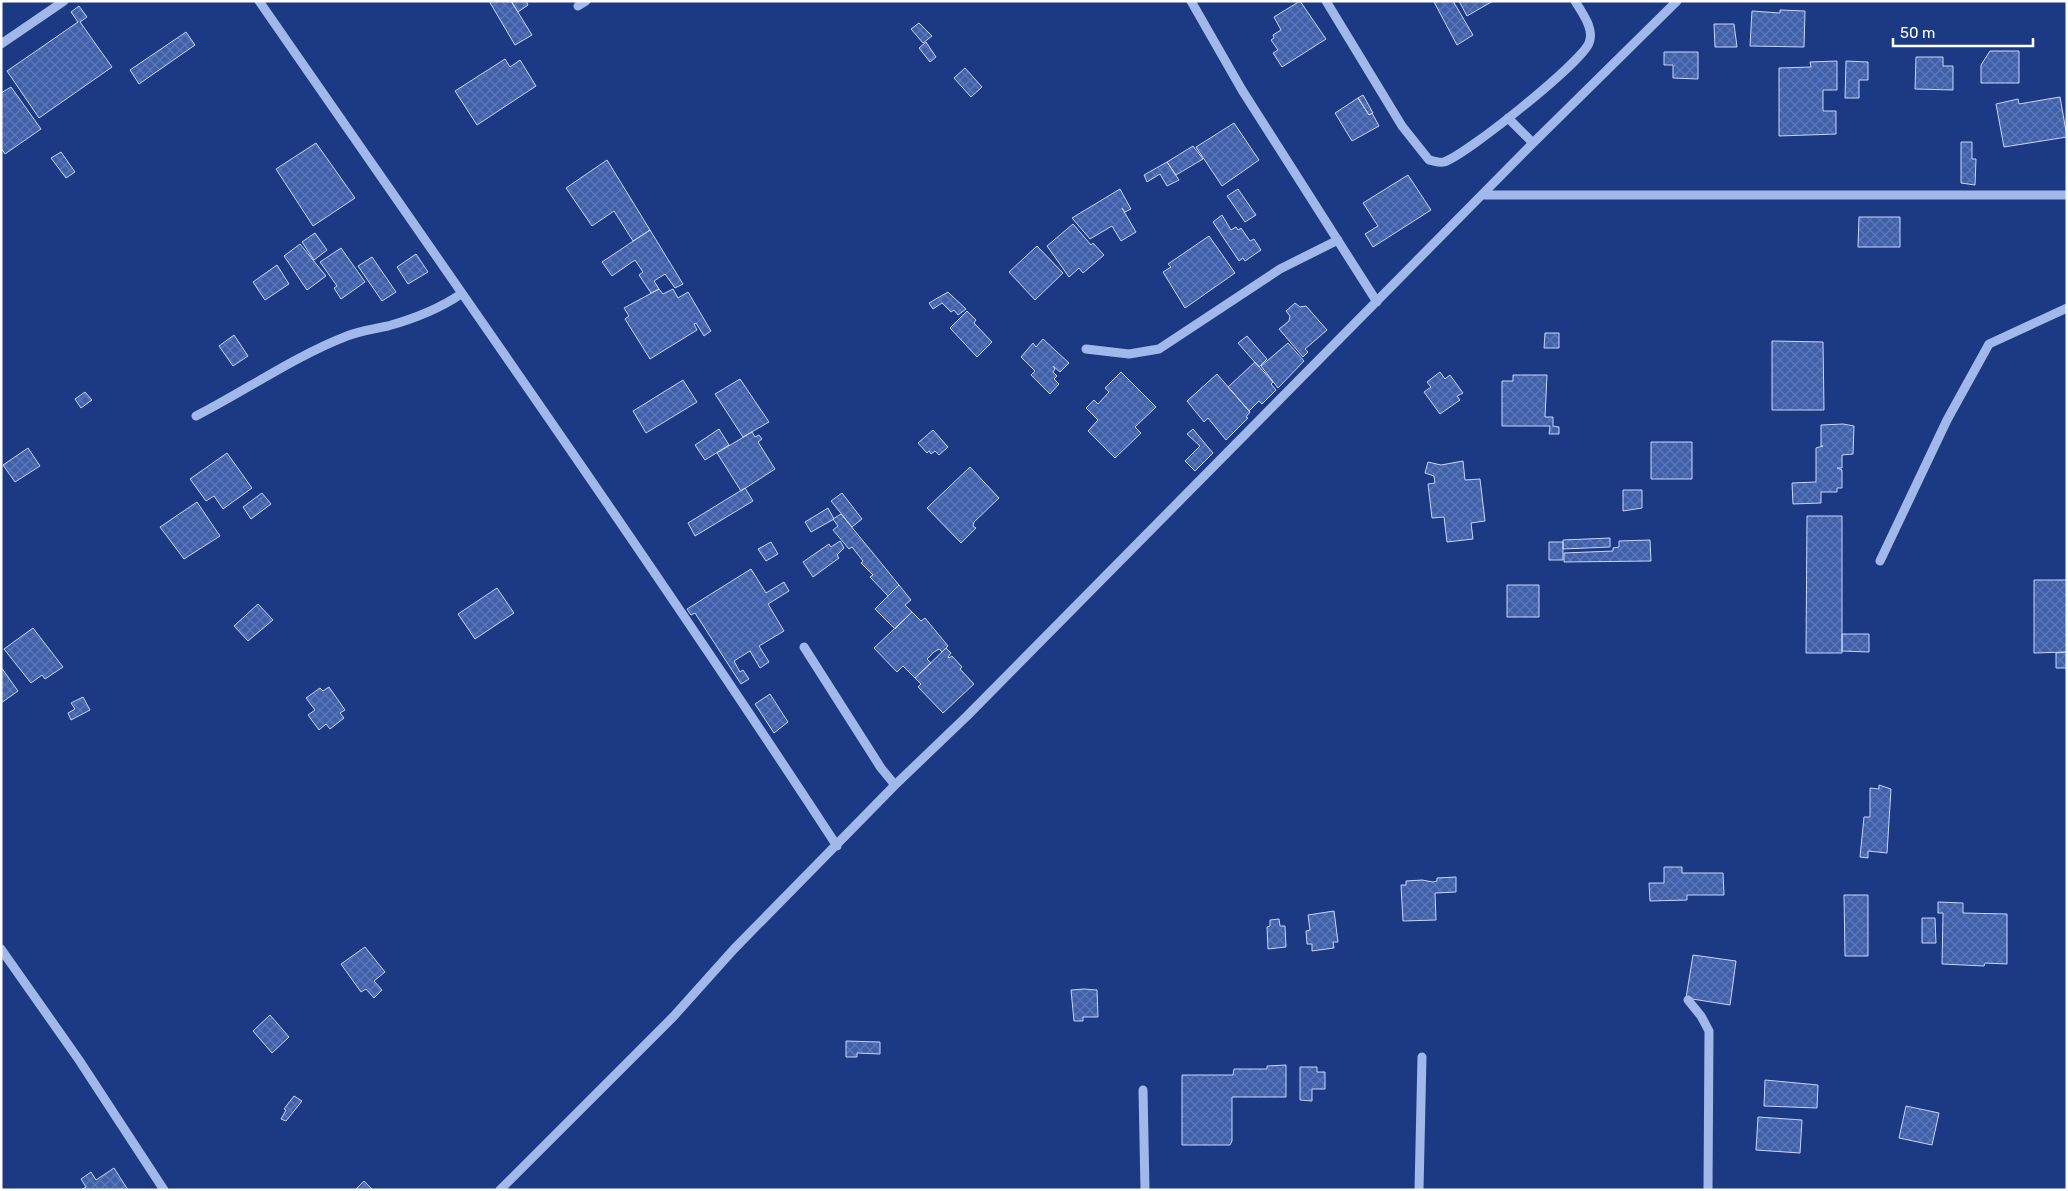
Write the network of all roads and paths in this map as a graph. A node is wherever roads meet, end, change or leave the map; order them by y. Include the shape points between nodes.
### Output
1 (64, 1) edge
2 (259, 1) edge
3 (1191, 1) edge
4 (1326, 1) edge
5 (1575, 1) edge
6 (1676, 1) edge
7 (1, 44) edge
8 (1508, 118) junction
9 (1533, 143) junction
10 (1484, 195) junction
11 (2067, 195) edge
12 (1338, 240) junction
13 (461, 294) junction
14 (1378, 302) junction
15 (2067, 308) edge
16 (1086, 349) dead end
17 (196, 416) dead end
18 (1880, 561) dead end
19 (804, 647) dead end
20 (895, 785) junction
21 (837, 846) junction
22 (1, 949) edge
23 (1688, 1000) dead end
24 (1422, 1057) dead end
25 (1143, 1090) dead end
26 (164, 1190) edge
27 (500, 1190) edge
28 (1145, 1190) edge
29 (1420, 1190) edge
30 (1708, 1190) edge

1 - 7 street
2 - 13 street
3 - 12 street via 1242,90
4 - 8 street via 1402,126 1429,160 1444,162
5 - 8 street via 1591,36 1586,49 1574,63
6 - 9 street
8 - 9 street
9 - 10 street
10 - 11 street
10 - 14 street
12 - 14 street
12 - 16 street via 1280,269 1159,349 1129,354
13 - 17 street via 443,306 318,348
13 - 21 street
14 - 20 street
15 - 18 street via 1989,344 1947,420
19 - 20 street
20 - 21 street
21 - 27 street via 734,949 673,1017
22 - 26 street
23 - 30 street via 1709,1031
24 - 29 street
25 - 28 street

